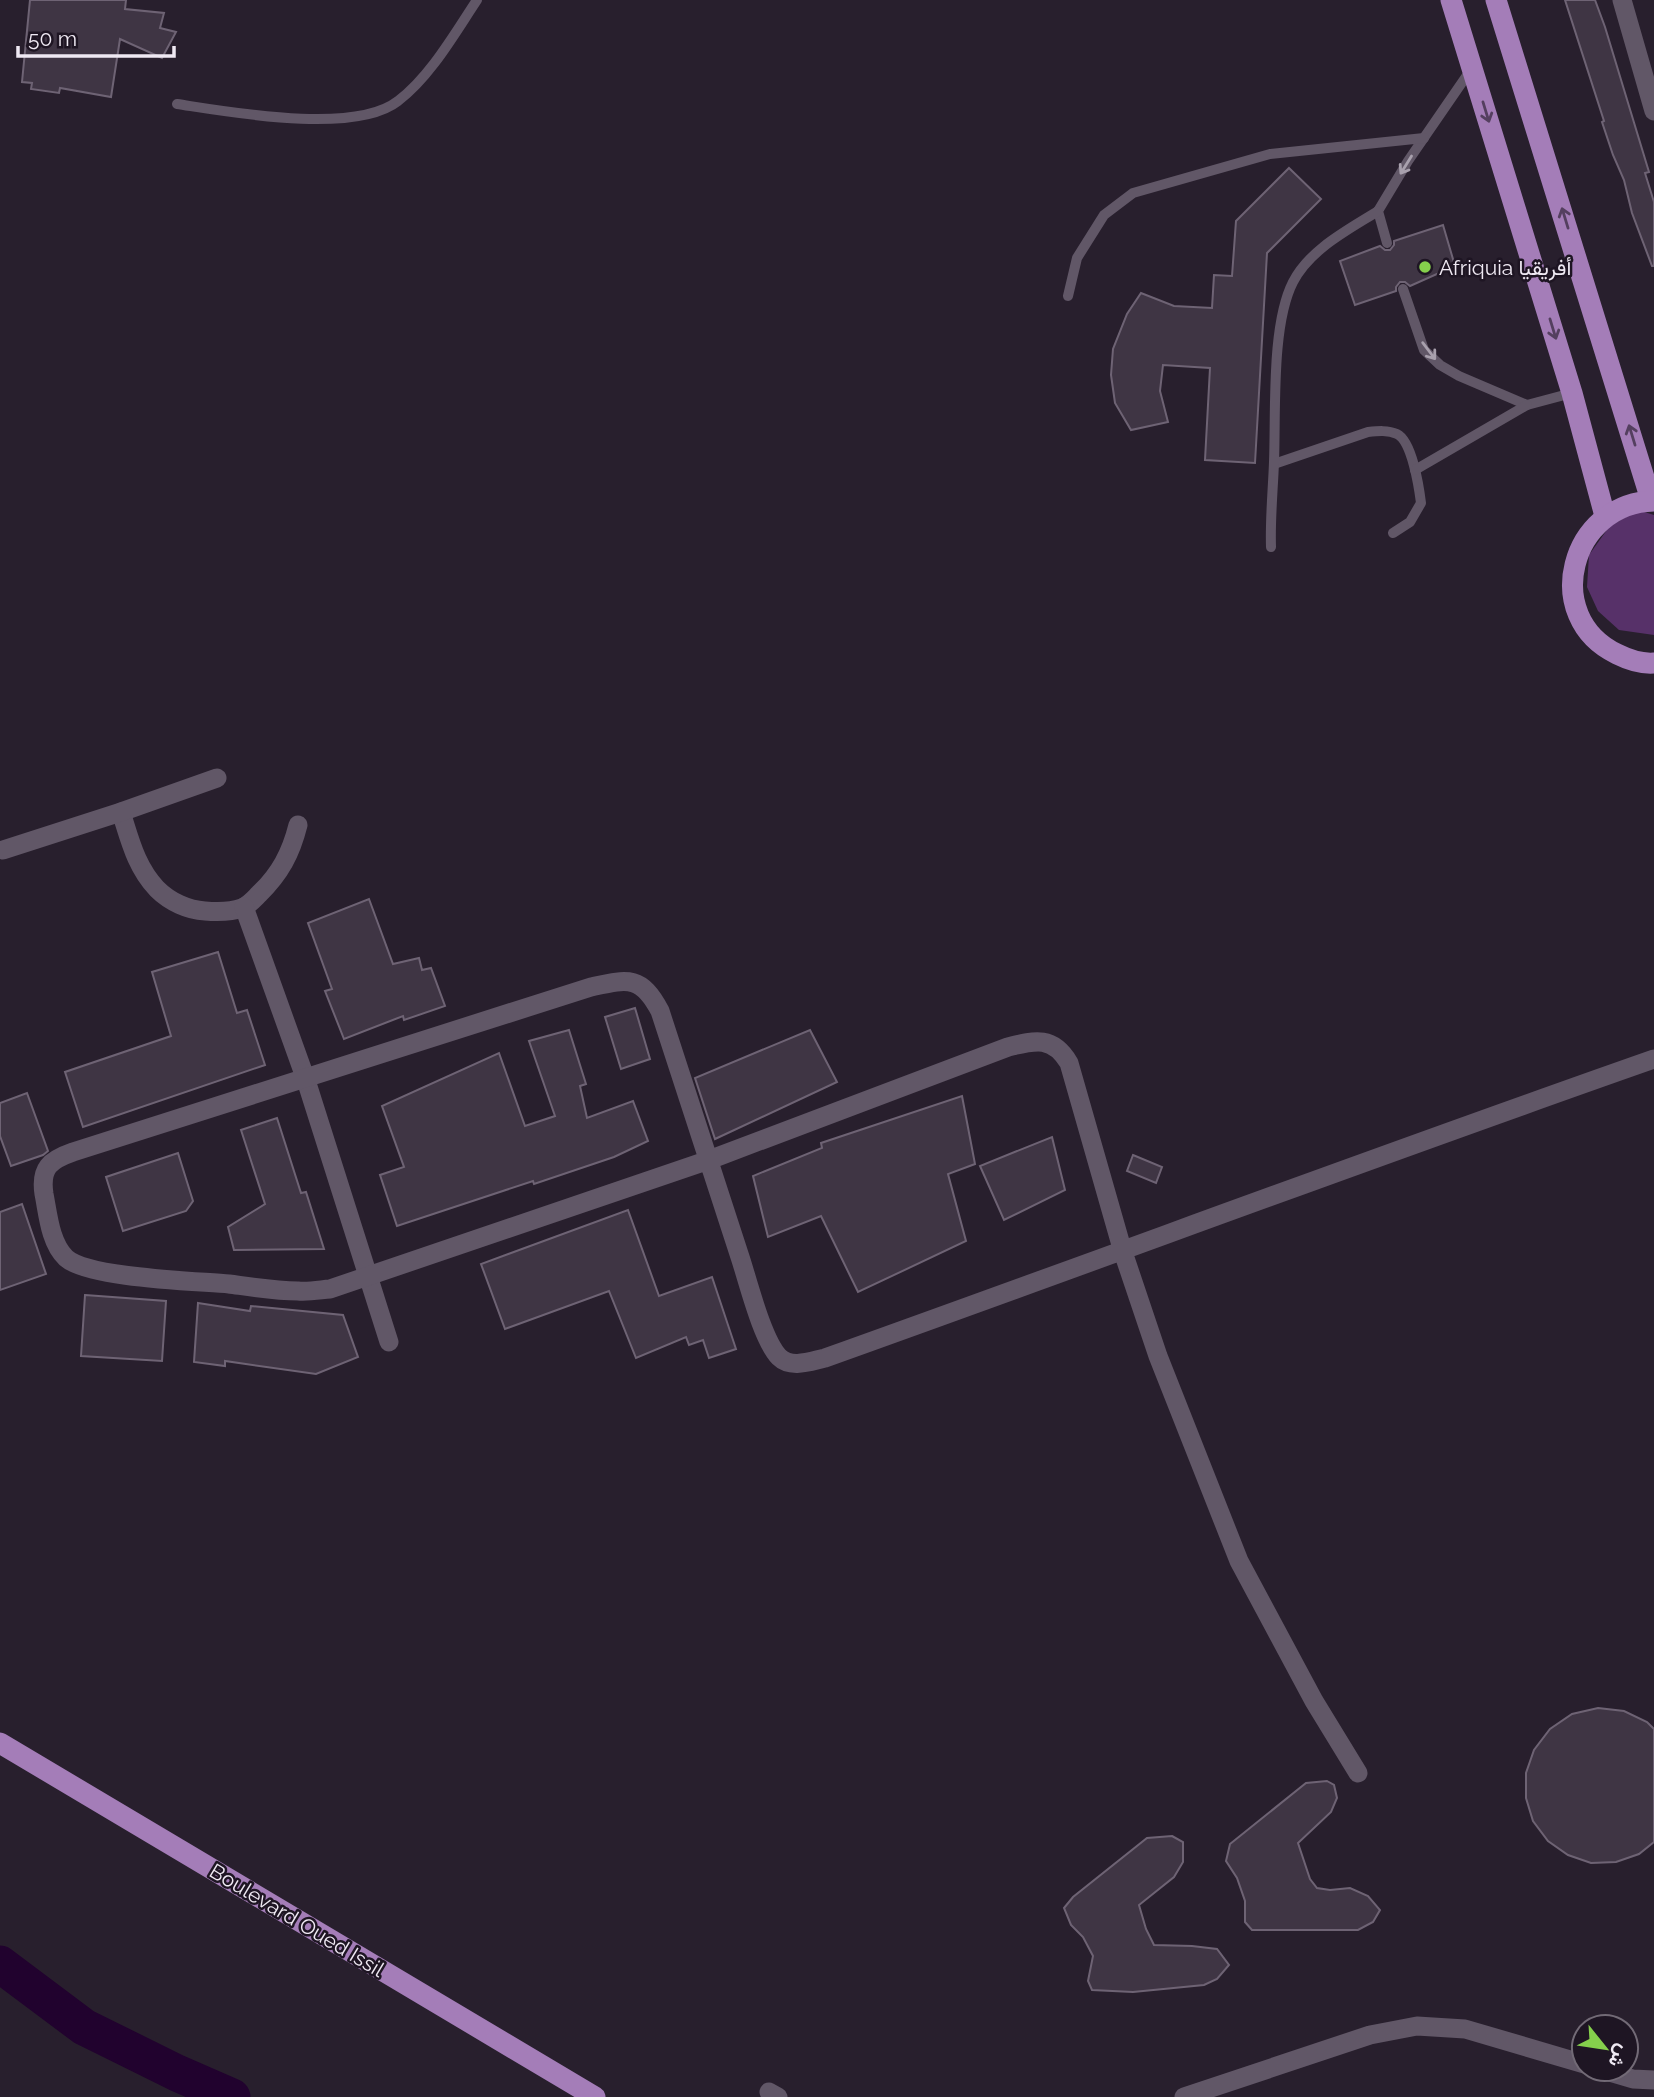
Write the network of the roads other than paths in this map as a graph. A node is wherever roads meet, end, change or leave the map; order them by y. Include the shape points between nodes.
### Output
1 (477, 0) edge
2 (1451, 0) edge
3 (1496, 0) edge
4 (1622, 0) edge
5 (1472, 68) junction
6 (177, 104) dead end
7 (1654, 111) edge
8 (1424, 138) junction
9 (1378, 211) junction
10 (1387, 243) dead end
11 (1403, 289) dead end
12 (1068, 296) dead end
13 (1572, 393) junction
14 (1527, 405) junction
15 (1274, 464) junction
16 (1415, 470) junction
17 (1653, 500) edge
18 (1605, 516) junction
19 (1393, 533) dead end
20 (1270, 547) dead end
21 (1652, 667) edge
22 (217, 778) dead end
23 (121, 812) junction
24 (298, 825) dead end
25 (3, 850) dead end
26 (244, 907) junction
27 (1654, 1059) edge
28 (304, 1077) junction
29 (709, 1160) junction
30 (1123, 1252) junction
31 (369, 1276) junction
32 (389, 1342) dead end
33 (0, 1743) edge
34 (1358, 1773) dead end
35 (1570, 2060) edge
36 (595, 2097) edge
37 (1184, 2097) edge

1 - 6 lane via 412,90 384,110 293,119
2 - 5 main road
17 -> 3 main road
4 - 7 street
5 - 8 lane
5 -> 13 main road
8 -> 9 lane
8 - 12 lane via 1270,154 1133,193 1104,215 1090,236 1077,258
9 - 10 lane
9 - 15 lane via 1329,242 1293,282 1278,353
11 -> 14 lane via 1424,350 1459,376
13 - 14 lane
13 - 18 main road
14 - 16 lane
15 - 16 lane via 1381,430 1405,439
15 - 20 lane
16 - 19 lane via 1421,503 1418,513
17 - 18 main road
18 - 21 main road via 1578,551 1573,573 1576,606 1591,635 1608,650
22 - 23 street
23 - 25 street
23 - 26 street via 136,860 159,892 195,910 221,912
24 - 26 street via 283,867
26 - 28 street
27 - 30 street
28 - 29 street via 591,987 639,984 660,1011
28 - 31 street
28 - 31 street via 58,1157 42,1180 49,1224 66,1258 97,1270 298,1292 330,1289
29 - 30 street via 763,1326 780,1358 792,1363 825,1358
29 - 30 street via 1009,1047 1044,1042 1061,1050 1069,1063
29 - 31 street
30 - 34 street via 1158,1356 1239,1561
31 - 32 street
33 - 36 main road, Boulevard Oued Issil
35 - 37 street via 1465,2029 1417,2026 1370,2035

